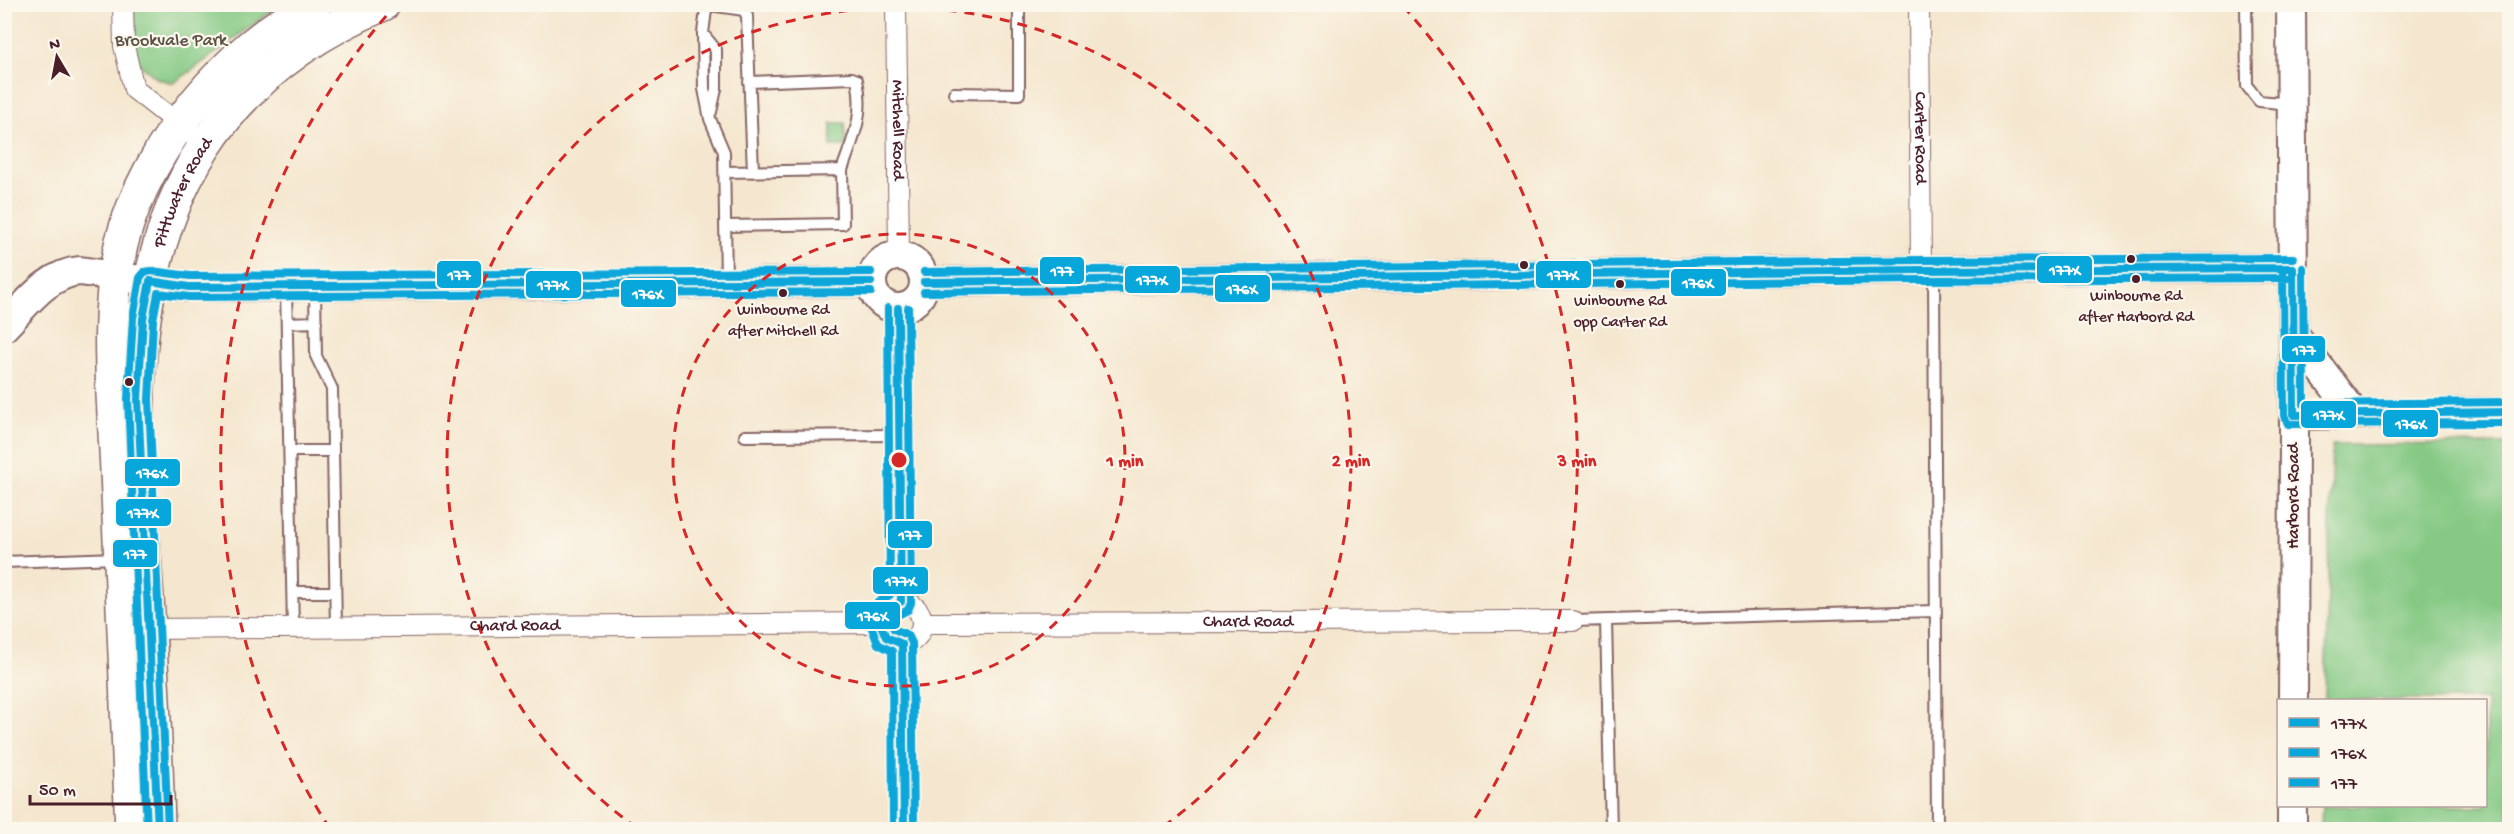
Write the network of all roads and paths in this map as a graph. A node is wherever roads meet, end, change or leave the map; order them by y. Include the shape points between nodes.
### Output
1 (123, 4) edge
2 (315, 4) edge
3 (383, 4) edge
4 (896, 4) edge
5 (1019, 4) edge
6 (1919, 4) edge
7 (2246, 4) edge
8 (2291, 4) edge
9 (749, 82) junction
10 (954, 93) dead end
11 (2291, 104) junction
12 (192, 135) junction
13 (842, 170) junction
14 (725, 172) junction
15 (753, 172) junction
16 (725, 226) junction
17 (899, 255) junction
18 (2293, 268) junction
19 (1927, 270) junction
20 (116, 276) junction
21 (150, 281) junction
22 (871, 282) junction
23 (924, 282) junction
24 (726, 283) junction
25 (315, 286) junction
26 (286, 287) junction
27 (898, 308) junction
28 (316, 322) junction
29 (287, 323) junction
30 (4, 327) edge
31 (2294, 334) junction
32 (2510, 412) edge
33 (2294, 414) junction
34 (2355, 414) junction
35 (899, 435) junction
36 (745, 436) dead end
37 (290, 451) junction
38 (333, 451) junction
39 (121, 558) junction
40 (4, 562) edge
41 (293, 592) junction
42 (335, 592) junction
43 (901, 602) junction
44 (1936, 611) junction
45 (1573, 621) joint
46 (1606, 621) junction
47 (880, 623) junction
48 (922, 623) junction
49 (293, 628) junction
50 (336, 628) junction
51 (149, 630) junction
52 (902, 644) junction
53 (2293, 699) edge
54 (2292, 807) edge
55 (132, 830) edge
56 (159, 830) edge
57 (904, 830) edge
58 (1611, 830) edge
59 (1937, 830) edge
60 (2292, 830) edge

1 - 12 street via 123,46 134,89
2 - 12 highway, Pittwater Road via 286,21 227,68
3 - 12 highway, Pittwater Road via 340,23 287,58
4 - 17 street, Mitchell Road
5 - 10 lane via 1019,94
6 - 19 street, Carter Road
7 - 11 lane via 2247,86 2259,101
8 - 11 main road, Harbord Road
9 - 13 lane via 857,80 858,130
9 - 14 lane via 744,10 710,6 703,33 704,89 710,118 724,152
9 - 15 lane
11 - 18 main road, Harbord Road
12 - 20 highway, Pittwater Road via 157,159 122,241
12 - 21 highway, Pittwater Road
13 - 15 lane
13 - 16 lane via 843,224
14 - 15 lane
14 - 16 lane
16 - 24 lane
17 - 22 main road via 883,260 872,273
17 - 23 main road via 917,264
18 - 19 main road
18 - 31 main road, Harbord Road
19 - 23 main road
19 - 44 lane
20 - 21 main road
20 - 30 main road via 80,271 59,277
20 - 39 highway, Pittwater Road via 113,396
21 - 26 main road via 189,286
21 - 51 highway, Pittwater Road via 143,319 138,399
22 - 24 main road
22 - 27 main road via 882,303
23 - 27 main road via 919,298
24 - 25 main road
25 - 26 main road
25 - 28 lane
26 - 29 lane
27 - 35 street
28 - 29 lane
28 - 38 lane via 316,356 332,389
29 - 37 lane
31 - 33 main road, Harbord Road
31 - 34 main road
32 - 34 main road
33 - 34 main road
33 - 53 main road, Harbord Road
35 - 36 lane
35 - 43 street
37 - 38 lane
37 - 41 lane
38 - 42 lane
39 - 40 lane
39 - 55 highway, Pittwater Road
41 - 42 lane
41 - 49 lane
42 - 50 lane
43 - 47 street via 886,609
43 - 48 street via 916,609
44 - 46 lane
44 - 59 lane
45 - 46 lane
45 - 48 street, Chard Road
46 - 58 lane
47 - 50 street, Chard Road
47 - 52 street via 886,637
48 - 52 street via 916,637
49 - 50 street, Chard Road
49 - 51 street, Chard Road
51 - 56 highway, Pittwater Road
52 - 57 street
54 - 60 main road

